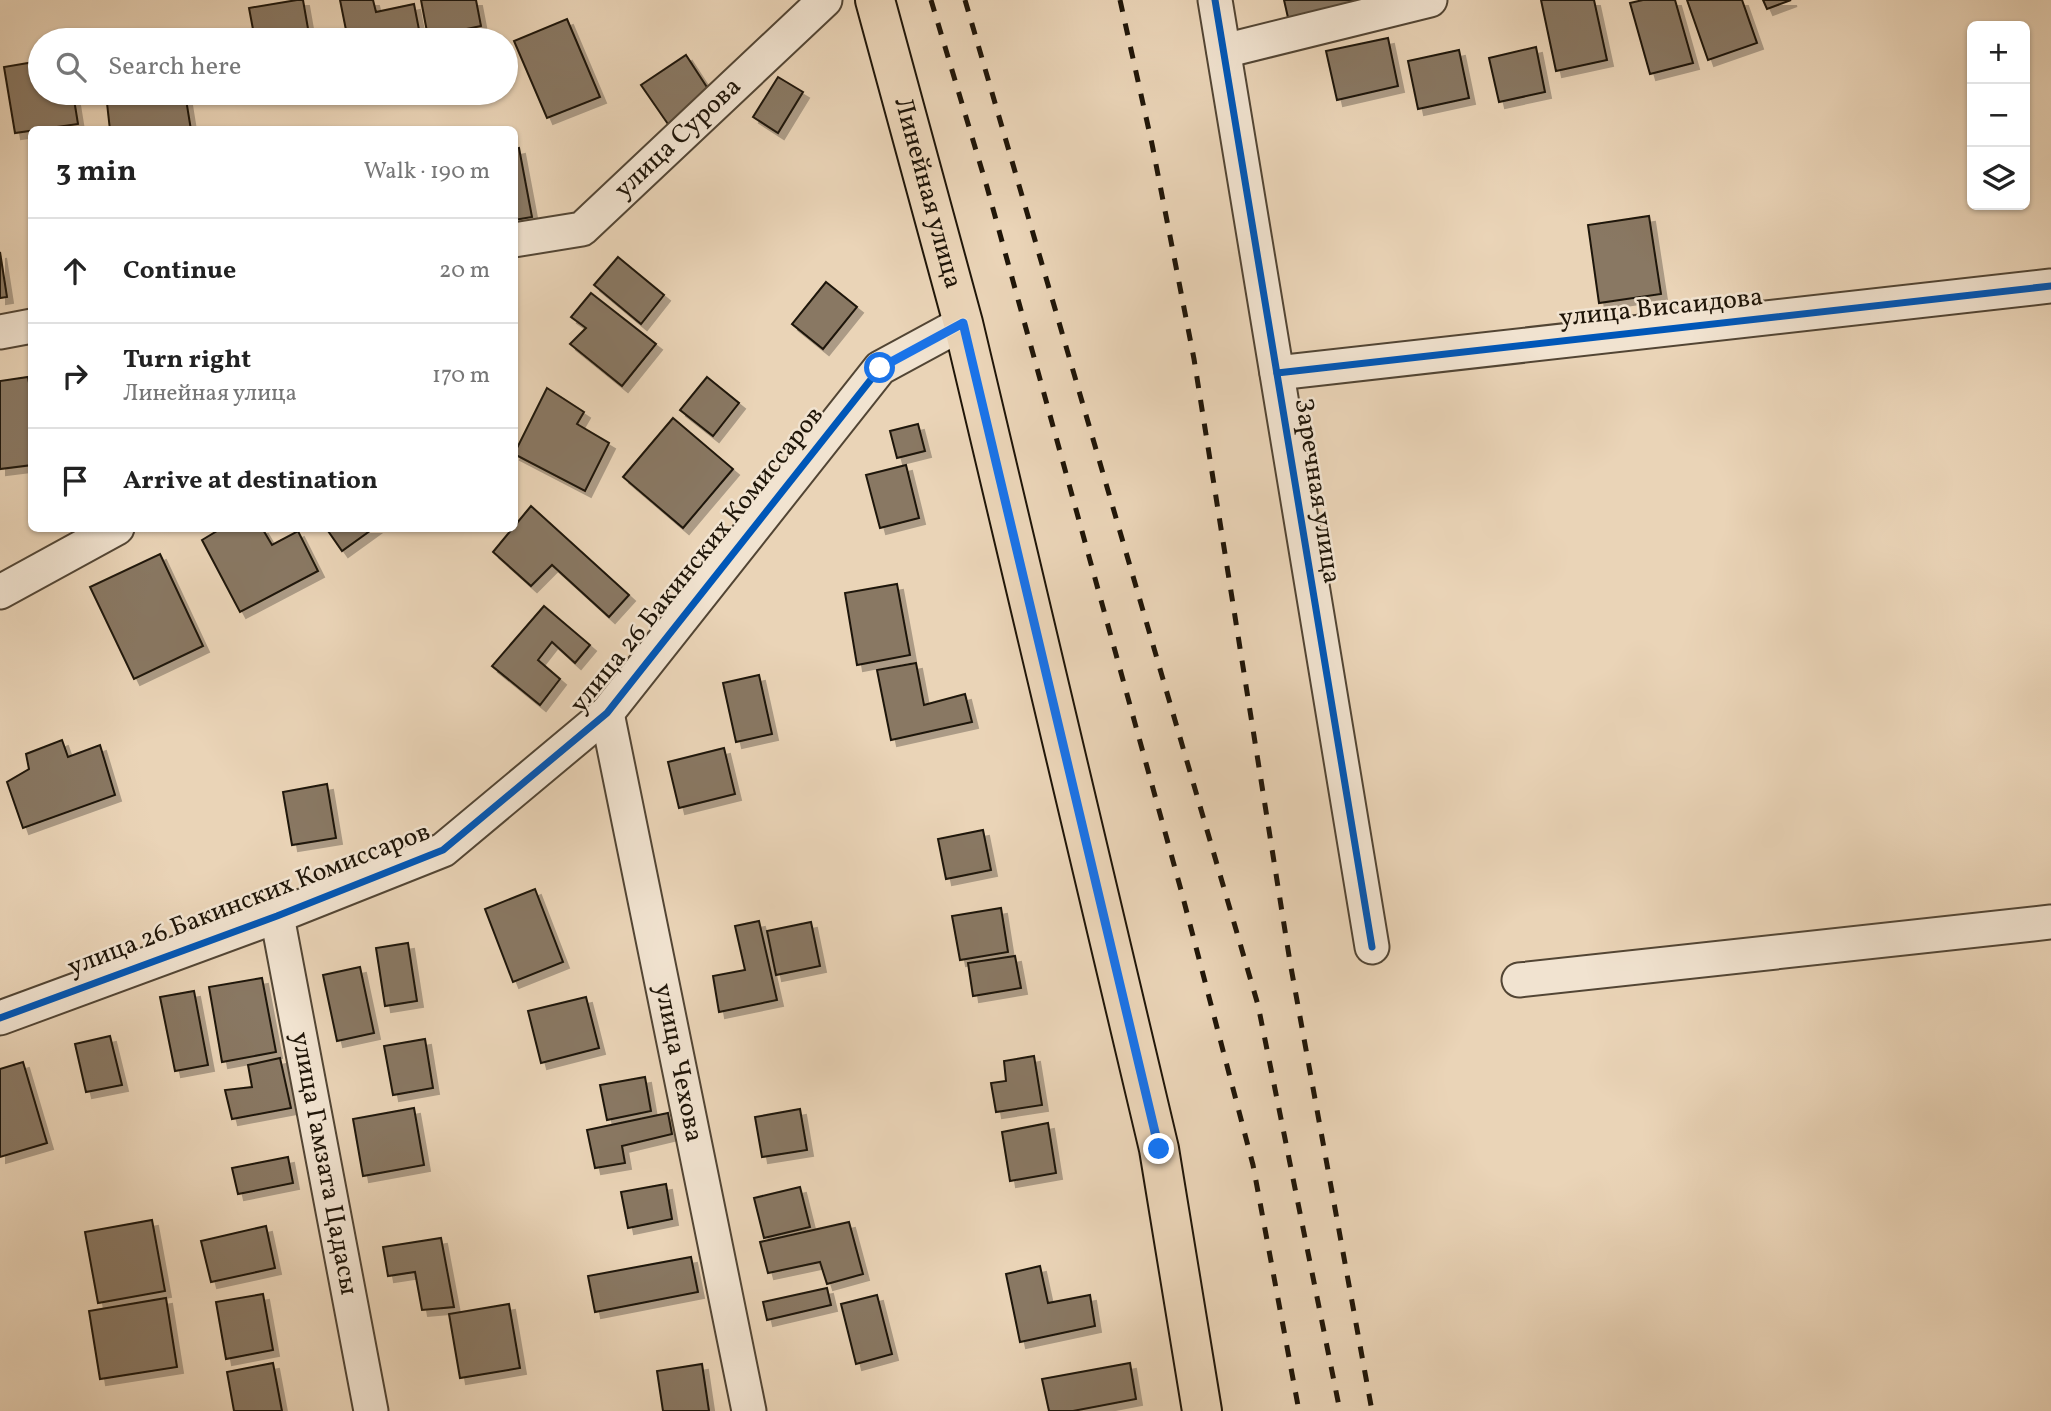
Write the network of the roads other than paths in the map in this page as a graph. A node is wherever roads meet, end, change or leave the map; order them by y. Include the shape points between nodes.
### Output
1 (825, 0) edge
2 (876, 0) edge
3 (1215, 0) edge
4 (1430, 0) edge
5 (1224, 51) junction
6 (518, 239) edge
7 (2051, 286) edge
8 (963, 323) junction
9 (28, 327) edge
10 (0, 332) edge
11 (1277, 373) junction
12 (110, 532) edge
13 (0, 592) edge
14 (607, 713) junction
15 (278, 916) junction
16 (2051, 922) edge
17 (1372, 947) dead end
18 (1519, 980) dead end
19 (0, 1018) edge
20 (371, 1411) edge
21 (749, 1411) edge
22 (1202, 1411) edge

1 - 6 street, улица Сурова via 582,229
2 - 8 main road, Линейная улица
3 - 5 street, Заречная улица
4 - 5 street
5 - 11 street, Заречная улица
7 - 11 street, улица Висаидова
8 - 14 street, улица 26 Бакинских Комиссаров via 880,368
8 - 22 main road, Линейная улица via 1159,1149
9 - 10 street
11 - 17 street, Заречная улица
12 - 13 street
14 - 15 street, улица 26 Бакинских Комиссаров via 443,850
14 - 21 street, улица Чехова
15 - 19 street, улица 26 Бакинских Комиссаров
15 - 20 street, улица Гамзата Цадасы
16 - 18 street

